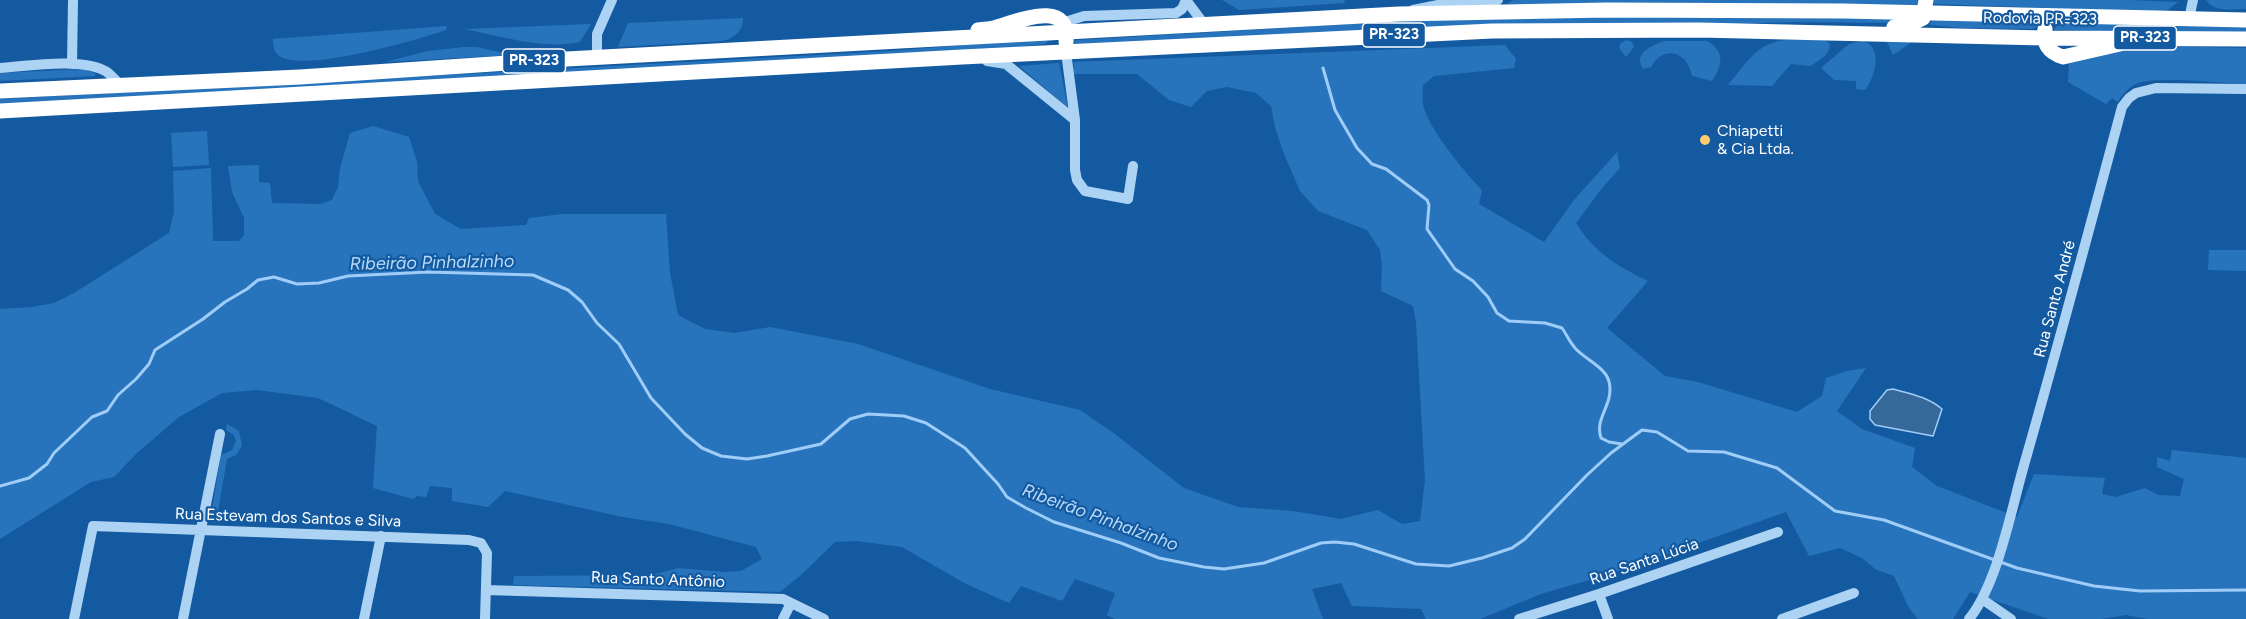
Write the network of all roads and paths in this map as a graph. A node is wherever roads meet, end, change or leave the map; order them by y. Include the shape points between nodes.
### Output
1 (73, 0) edge
2 (612, 0) edge
3 (1186, 0) edge
4 (1498, 0) edge
5 (2193, 0) edge
6 (1924, 4) edge
7 (1399, 14) junction
8 (2143, 18) junction
9 (2189, 19) junction
10 (2246, 20) edge
11 (1204, 24) junction
12 (1765, 31) junction
13 (1066, 37) junction
14 (2044, 38) junction
15 (2246, 39) edge
16 (841, 45) junction
17 (962, 57) junction
18 (597, 58) junction
19 (72, 64) junction
20 (0, 68) edge
21 (121, 85) junction
22 (2246, 89) edge
23 (0, 91) edge
24 (0, 111) edge
25 (1075, 120) junction
26 (1133, 166) dead end
27 (220, 434) dead end
28 (202, 530) junction
29 (1778, 532) dead end
30 (381, 536) junction
31 (486, 590) junction
32 (1854, 593) dead end
33 (1599, 594) junction
34 (1982, 598) junction
35 (791, 603) junction
36 (74, 619) edge
37 (183, 619) edge
38 (364, 619) edge
39 (485, 619) edge
40 (783, 619) edge
41 (824, 619) edge
42 (1519, 619) edge
43 (1608, 619) edge
44 (1782, 619) edge
45 (1969, 619) edge
46 (2012, 619) edge

1 - 19 street
2 - 18 street via 597,33
3 - 11 street
3 - 13 street via 1176,13 1084,16
4 - 7 street via 1491,4 1427,6
5 - 9 street
6 - 7 highway, PR-323
6 - 8 highway, Rodovia PR-323 / PR-323
6 - 12 highway via 1923,18 1909,25
7 - 11 highway, PR-323
8 - 9 highway, Rodovia PR-323 / PR-323
8 - 14 highway via 2052,21 2045,28
9 - 10 highway, Rodovia PR-323 / PR-323
11 - 13 highway, PR-323
12 - 13 highway, PR-323
12 - 14 highway, Rodovia PR-323 / PR-323
13 - 16 highway, PR-323
13 - 16 highway via 1057,13 1050,11 994,28
13 - 17 highway via 1061,44
13 - 25 street
14 - 15 highway via 2047,47 2063,57 2124,43
16 - 18 highway, PR-323
17 - 24 highway, PR-323
17 - 25 street via 1006,64
18 - 21 highway, PR-323
19 - 20 street
19 - 21 street via 106,72
21 - 23 highway, PR-323
22 - 34 street, Rua Santo André via 2156,88 2136,93 2122,107 2063,328
25 - 26 street via 1075,170 1085,191 1128,200
27 - 28 street
28 - 30 street, Rua Estevam dos Santos e Silva
28 - 36 street, Rua Estevam dos Santos e Silva via 93,526
28 - 37 street
29 - 33 street, Rua Santa Lúcia
30 - 31 street, Rua Estevam dos Santos e Silva via 481,543 487,553
30 - 38 street
31 - 35 street, Rua Santo Antônio via 783,599
31 - 39 street
32 - 44 street
33 - 42 street, Rua Santa Lúcia
33 - 43 street
34 - 45 street, Rua Santo André
34 - 46 street
35 - 40 street
35 - 41 street, Rua Santo Antônio

